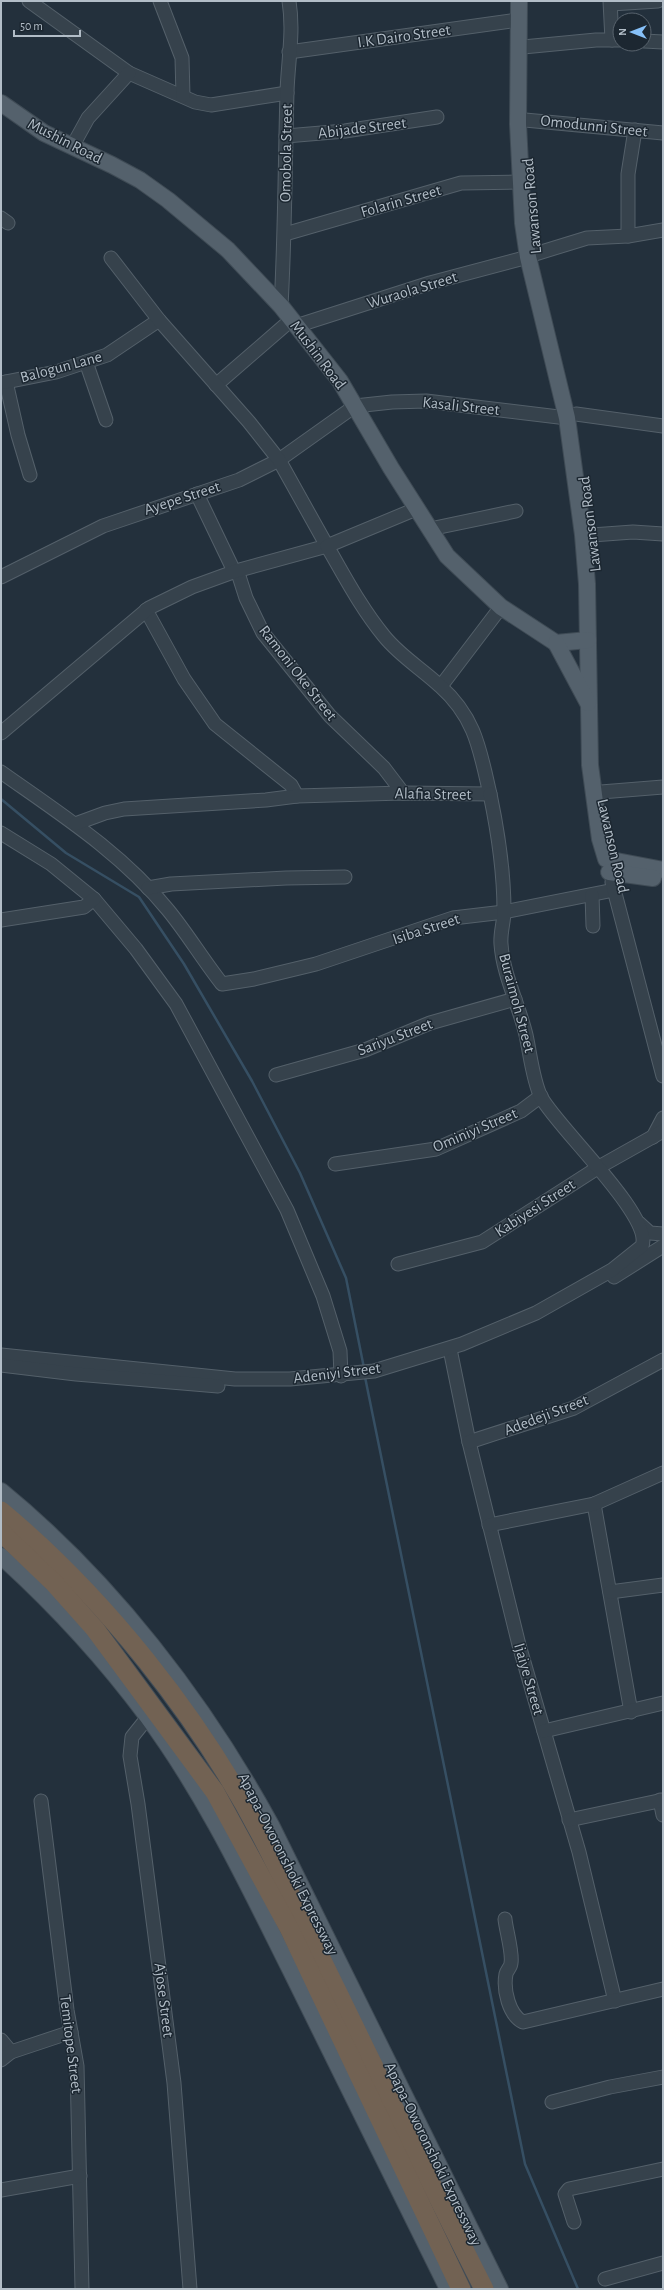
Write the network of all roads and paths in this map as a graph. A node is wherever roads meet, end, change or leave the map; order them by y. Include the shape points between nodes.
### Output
1 (160, 1) edge
2 (289, 1) edge
3 (518, 1) edge
4 (523, 1) edge
5 (658, 1) edge
6 (34, 2) edge
7 (610, 3) edge
8 (612, 15) edge
9 (518, 20) junction
10 (612, 40) edge
11 (652, 41) edge
12 (663, 42) edge
13 (523, 47) junction
14 (289, 52) junction
15 (129, 74) junction
16 (287, 93) junction
17 (183, 96) junction
18 (1, 103) edge
19 (437, 117) dead end
20 (525, 120) junction
21 (635, 130) junction
22 (663, 133) edge
23 (286, 136) junction
24 (72, 147) junction
25 (519, 182) junction
26 (285, 234) junction
27 (662, 234) edge
28 (628, 236) junction
29 (532, 256) junction
30 (111, 258) dead end
31 (281, 306) junction
32 (159, 320) junction
33 (293, 323) junction
34 (86, 362) junction
35 (4, 382) edge
36 (216, 385) junction
37 (355, 406) junction
38 (572, 416) junction
39 (106, 420) dead end
40 (663, 426) edge
41 (279, 460) junction
42 (30, 475) dead end
43 (197, 494) junction
44 (416, 509) junction
45 (516, 511) dead end
46 (430, 529) junction
47 (663, 534) edge
48 (592, 535) junction
49 (327, 546) junction
50 (236, 571) junction
51 (1, 577) edge
52 (501, 607) junction
53 (146, 610) junction
54 (588, 640) junction
55 (556, 643) junction
56 (441, 686) junction
57 (588, 703) junction
58 (1, 733) edge
59 (1, 772) edge
60 (663, 787) edge
61 (601, 792) junction
62 (403, 793) junction
63 (490, 794) junction
64 (297, 796) junction
65 (75, 824) junction
66 (1, 833) edge
67 (612, 866) junction
68 (663, 870) edge
69 (345, 877) dead end
70 (663, 879) edge
71 (148, 888) junction
72 (614, 890) junction
73 (592, 895) junction
74 (94, 900) junction
75 (504, 912) junction
76 (1, 920) edge
77 (593, 926) dead end
78 (515, 999) junction
79 (663, 1046) edge
80 (276, 1075) dead end
81 (663, 1076) edge
82 (541, 1096) junction
83 (663, 1118) edge
84 (658, 1134) edge
85 (335, 1164) dead end
86 (600, 1167) junction
87 (637, 1222) junction
88 (663, 1234) edge
89 (663, 1246) edge
90 (398, 1264) dead end
91 (451, 1354) junction
92 (1, 1355) edge
93 (663, 1360) edge
94 (1, 1365) edge
95 (399, 1367) junction
96 (344, 1377) junction
97 (469, 1442) junction
98 (663, 1473) edge
99 (1, 1491) edge
100 (594, 1504) junction
101 (1, 1511) edge
102 (489, 1525) junction
103 (1, 1532) edge
104 (1, 1556) edge
105 (663, 1585) edge
106 (610, 1592) junction
107 (663, 1703) edge
108 (631, 1712) junction
109 (148, 1717) junction
110 (544, 1731) junction
111 (661, 1800) edge
112 (41, 1801) dead end
113 (663, 1815) edge
114 (569, 1820) junction
115 (504, 1919) dead end
116 (663, 1989) edge
117 (614, 2001) junction
118 (71, 2032) junction
119 (1, 2040) edge
120 (6, 2056) edge
121 (663, 2077) edge
122 (552, 2102) dead end
123 (663, 2169) edge
124 (80, 2176) junction
125 (1, 2190) edge
126 (574, 2222) dead end
127 (663, 2263) edge
128 (605, 2279) dead end
129 (82, 2289) edge
130 (190, 2289) edge
131 (448, 2289) edge
132 (461, 2289) edge
133 (484, 2289) edge
134 (500, 2289) edge

1 - 17 street via 182,58
2 - 14 street, Omobola Street via 292,36
3 - 9 main road, Lawanson Road
4 - 13 main road, Lawanson Road
5 - 7 street
6 - 15 street
7 - 8 street
9 - 14 street, I.K Dairo Street
9 - 25 main road, Lawanson Road
10 - 13 street
11 - 12 street
13 - 20 main road, Lawanson Road
14 - 16 street, Omobola Street
15 - 17 street
15 - 24 street via 88,118
16 - 17 street via 211,105 195,102
16 - 23 street, Omobola Street
18 - 24 main road, Mushin Road via 39,129
19 - 23 street, Abijade Street via 345,131
20 - 21 street, Omodunni Street
20 - 29 main road, Lawanson Road
21 - 22 street, Omodunni Street
21 - 28 street via 628,174
23 - 26 street, Omobola Street
24 - 31 main road, Mushin Road via 140,180 168,200 228,250
25 - 26 street, Folarin Street via 461,183
25 - 29 main road, Lawanson Road
26 - 31 street, Omobola Street
27 - 28 street, Wuraola Street
28 - 29 street, Wuraola Street via 587,238
29 - 33 street, Wuraola Street
29 - 38 main road, Lawanson Road
30 - 32 street, Alafia Street
31 - 33 main road, Mushin Road
32 - 34 street, Balogun Lane via 107,355
32 - 36 street, Alafia Street
33 - 36 street
33 - 37 main road, Mushin Road via 328,365
34 - 35 street, Balogun Lane via 56,372
34 - 39 street
35 - 42 street
36 - 41 street, Alafia Street
37 - 38 street, Kasali Street via 426,401
37 - 41 street, Ayepe Street
37 - 44 main road, Mushin Road
38 - 40 street, Kasali Street
38 - 48 main road, Lawanson Road
38 - 54 main road, Lawanson Road via 587,584
41 - 43 street, Ayepe Street via 239,480
41 - 49 street, Alafia Street
43 - 50 street, Ramoni Oke Street
43 - 51 street, Ayepe Street via 103,526
44 - 46 main road, Mushin Road
44 - 49 street
45 - 46 street
46 - 52 main road, Mushin Road via 447,556
47 - 48 street via 633,532
48 - 61 main road, Lawanson Road via 597,574 597,722
49 - 50 street
49 - 56 street, Alafia Street via 353,593 384,636 400,654
50 - 53 street via 192,587
50 - 62 street, Ramoni Oke Street via 263,633 330,716 384,768
52 - 55 main road, Mushin Road
52 - 56 street
53 - 58 street
53 - 64 street via 184,679 215,724 291,785
54 - 55 main road
54 - 57 main road, Lawanson Road
55 - 57 main road
56 - 63 street, Alafia Street via 463,712 476,736
57 - 67 main road, Lawanson Road via 590,766 600,839
59 - 65 street
60 - 61 street
61 - 67 main road, Lawanson Road
62 - 63 street, Alafia Street
62 - 64 street, Alafia Street
63 - 75 street, Buraimoh Street via 499,850
64 - 65 street, Alafia Street via 124,810 105,813
65 - 71 street
66 - 74 street via 51,864
67 - 68 main road
67 - 70 main road
67 - 72 street
67 - 79 street, Lawanson Road
69 - 71 street via 171,884
71 - 75 street, Isiba Street via 168,909 222,984 316,964 453,918
72 - 73 street, Isiba Street
72 - 81 street
73 - 75 street, Isiba Street
73 - 77 street
74 - 76 street via 84,907
74 - 96 street via 136,949 176,1004 287,1210 323,1296 340,1351
75 - 78 street, Buraimoh Street via 501,944
78 - 80 street, Sariyu Street via 430,1024 365,1050
78 - 82 street, Buraimoh Street
82 - 85 street, Ominiyi Street via 521,1111 436,1149
82 - 86 street, Buraimoh Street via 563,1127
83 - 84 street
84 - 86 street, Kabiyesi Street
86 - 87 street, Buraimoh Street
86 - 90 street, Kabiyesi Street via 482,1242
87 - 88 street via 650,1232
87 - 95 street, Adeniyi Street via 644,1237 642,1246 612,1270 536,1313
89 - 91 street, Adeniyi Street via 634,1267 541,1317
91 - 95 street, Adeniyi Street
91 - 97 street, Ijaiye Street
92 - 96 street, Adeniyi Street via 235,1379
93 - 97 street, Adedeji Street via 574,1408
94 - 96 street, Adeniyi Street via 233,1387 290,1388
95 - 96 street, Adeniyi Street
97 - 102 street, Ijaiye Street
98 - 100 street
99 - 134 main road, Apapa-Oworonshoki Expressway via 60,1545 151,1644 187,1692 249,1785
100 - 102 street
100 - 106 street
101 - 133 highway, Apapa-Oworonshoki Expressway via 66,1570 108,1616 154,1671 216,1759 260,1834
102 - 110 street, Ijaiye Street
103 - 132 highway, Apapa-Oworonshoki Expressway via 54,1583 95,1629 215,1792 288,1928
104 - 109 main road via 32,1584 101,1658
105 - 106 street
106 - 108 street
107 - 108 street
108 - 110 street
109 - 130 street, Ajose Street via 132,1737 130,1756 174,2083
109 - 131 main road via 211,1815
110 - 114 street, Ijaiye Street
111 - 113 street
111 - 114 street
112 - 118 street, Temitope Street
114 - 117 street, Ijaiye Street
115 - 117 street via 511,1962 506,1975 506,1989 516,2018 523,2022
116 - 117 street
118 - 120 street
118 - 124 street, Temitope Street via 77,2066
119 - 120 street
121 - 122 street
123 - 126 street via 569,2189 565,2194
124 - 125 street
124 - 129 street, Temitope Street
127 - 128 street

